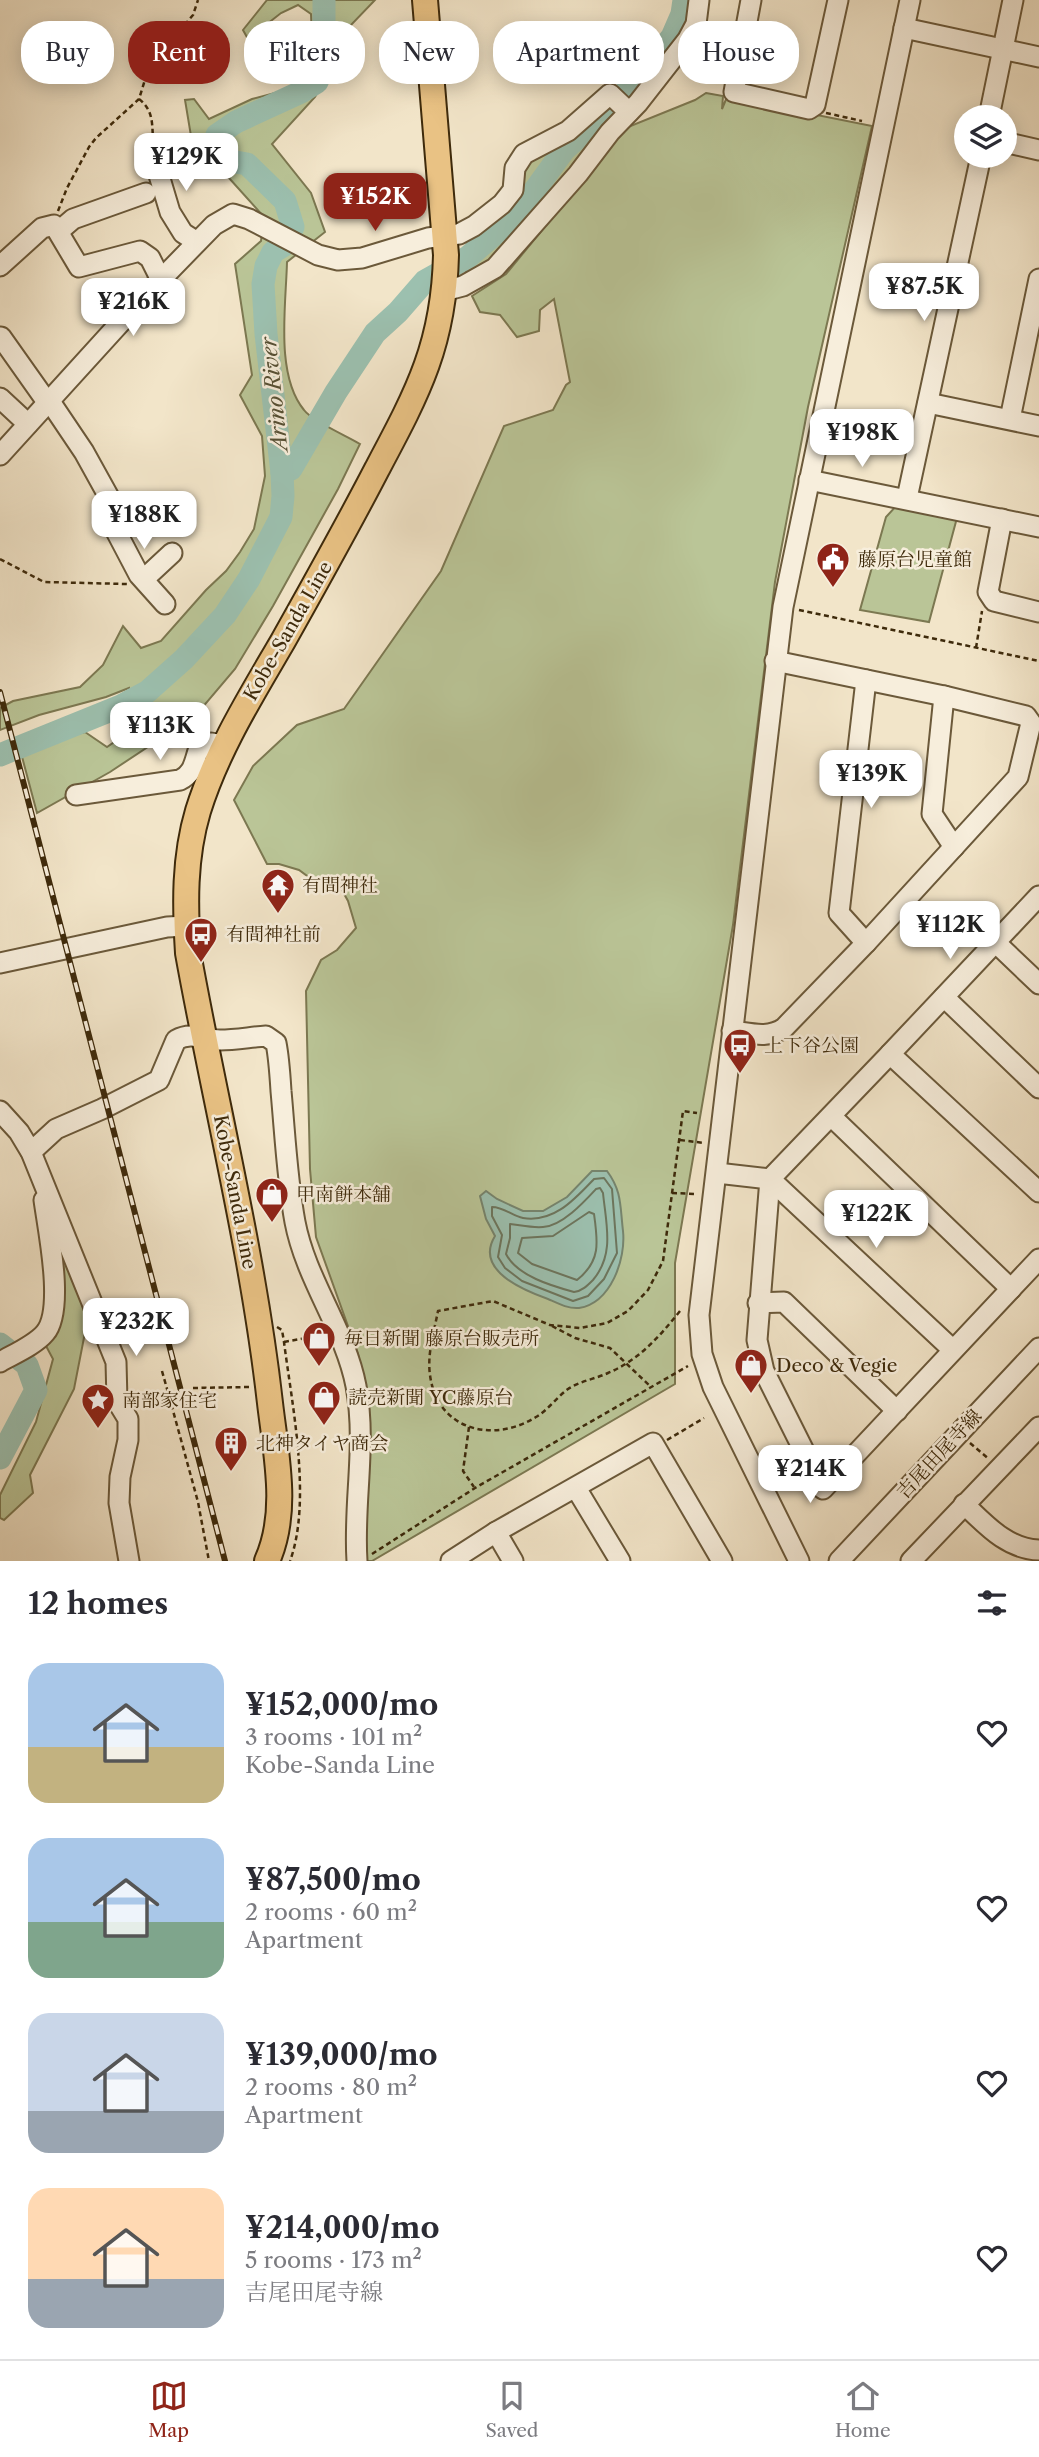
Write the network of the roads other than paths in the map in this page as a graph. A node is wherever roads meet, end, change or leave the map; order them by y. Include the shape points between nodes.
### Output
1 (425, 0) edge
2 (699, 0) edge
3 (751, 0) edge
4 (838, 0) edge
5 (910, 0) edge
6 (1013, 0) edge
7 (904, 28) junction
8 (1003, 49) junction
9 (1039, 57) edge
10 (991, 105) edge
11 (628, 110) junction
12 (1017, 145) edge
13 (1039, 150) edge
14 (153, 155) road end
15 (978, 168) edge
16 (146, 192) dead end
17 (56, 228) junction
18 (197, 242) junction
19 (445, 245) junction
20 (0, 266) edge
21 (1039, 279) edge
22 (161, 280) junction
23 (444, 288) junction
24 (0, 336) edge
25 (0, 398) edge
26 (48, 401) junction
27 (928, 403) junction
28 (1010, 419) junction
29 (27, 424) junction
30 (1039, 426) edge
31 (0, 455) edge
32 (809, 480) junction
33 (907, 498) junction
34 (1002, 519) junction
35 (1039, 527) edge
36 (172, 553) dead end
37 (144, 579) junction
38 (165, 604) dead end
39 (1039, 612) edge
40 (775, 662) junction
41 (866, 680) junction
42 (944, 696) junction
43 (224, 745) junction
44 (76, 795) dead end
45 (954, 847) junction
46 (1039, 895) edge
47 (187, 926) junction
48 (995, 942) junction
49 (866, 943) junction
50 (0, 963) edge
51 (1039, 984) edge
52 (944, 997) junction
53 (732, 1031) junction
54 (203, 1037) junction
55 (890, 1054) junction
56 (1039, 1088) edge
57 (0, 1111) edge
58 (832, 1116) junction
59 (32, 1152) junction
60 (717, 1173) junction
61 (41, 1175) junction
62 (770, 1179) junction
63 (1039, 1192) edge
64 (1039, 1259) edge
65 (1011, 1289) junction
66 (758, 1303) junction
67 (1039, 1348) edge
68 (953, 1350) junction
69 (0, 1363) edge
70 (897, 1411) junction
71 (1035, 1439) edge
72 (576, 1488) junction
73 (964, 1504) junction
74 (496, 1532) junction
75 (1039, 1550) edge
76 (365, 1557) edge
77 (130, 1561) edge
78 (267, 1561) edge
79 (452, 1561) edge
80 (513, 1561) edge
81 (620, 1561) edge
82 (722, 1561) edge
83 (799, 1561) edge
84 (839, 1561) edge
85 (911, 1561) edge

1 - 19 main road, Kobe-Sanda Line
2 - 11 street via 688,39
3 - 4 street via 734,92 809,108 815,105
5 - 7 street
6 - 8 street
7 - 8 street
7 - 32 street
8 - 9 street
8 - 10 street
11 - 19 street via 610,94 568,131 524,154 515,168 513,190 502,204
11 - 23 street via 495,268 463,286
12 - 13 street
14 - 18 street via 170,212 183,233
15 - 27 street
16 - 17 street
17 - 20 street via 42,228
17 - 22 street via 79,267 139,251 150,258
18 - 19 street via 233,214 318,256 338,260 362,258 428,237
18 - 22 street
19 - 23 main road, Kobe-Sanda Line
21 - 28 street
22 - 26 street
23 - 43 main road, Kobe-Sanda Line via 431,358 408,411
24 - 26 street
25 - 29 street
26 - 29 street
26 - 37 street via 110,499 107,514
27 - 28 street
27 - 33 street
28 - 30 street
29 - 31 street
32 - 33 street
32 - 40 street
33 - 34 street
34 - 35 street
34 - 39 street via 988,592 994,601
36 - 37 street
37 - 38 street
40 - 41 street
40 - 53 street
41 - 42 street
41 - 49 street via 839,913
42 - 45 street via 932,814
42 - 45 street via 1026,716 1031,723 1018,777
43 - 44 street via 211,743 198,751 191,771 180,780
43 - 47 main road, Kobe-Sanda Line via 191,841
45 - 49 street
46 - 48 street
47 - 50 street
47 - 54 main road, Kobe-Sanda Line
48 - 51 street
48 - 52 street
49 - 53 street via 778,1033
52 - 55 street
52 - 56 street
53 - 60 street
54 - 59 street via 188,1035 176,1040 159,1080 56,1129
54 - 76 street via 218,1041 266,1036 276,1043 296,1226 356,1385 361,1451 355,1526
54 - 78 main road, Kobe-Sanda Line via 262,1333 279,1478 277,1529
55 - 58 street
55 - 63 street
57 - 59 street
58 - 62 street
58 - 65 street
59 - 61 street
60 - 62 street
60 - 83 street via 699,1315 702,1354 713,1387
61 - 69 street via 54,1276 52,1317 44,1336
61 - 77 street via 116,1362 117,1401 128,1419 119,1503
62 - 66 street
62 - 68 street
64 - 65 street
65 - 68 street
66 - 70 street via 784,1302
66 - 70 street via 757,1340 764,1371 823,1489
67 - 84 street, 吉尾田尾寺線
68 - 70 street
71 - 73 street
72 - 74 street
72 - 81 street
72 - 82 street via 653,1443
73 - 75 street via 996,1534 1026,1549
73 - 85 street
74 - 79 street
74 - 80 street

